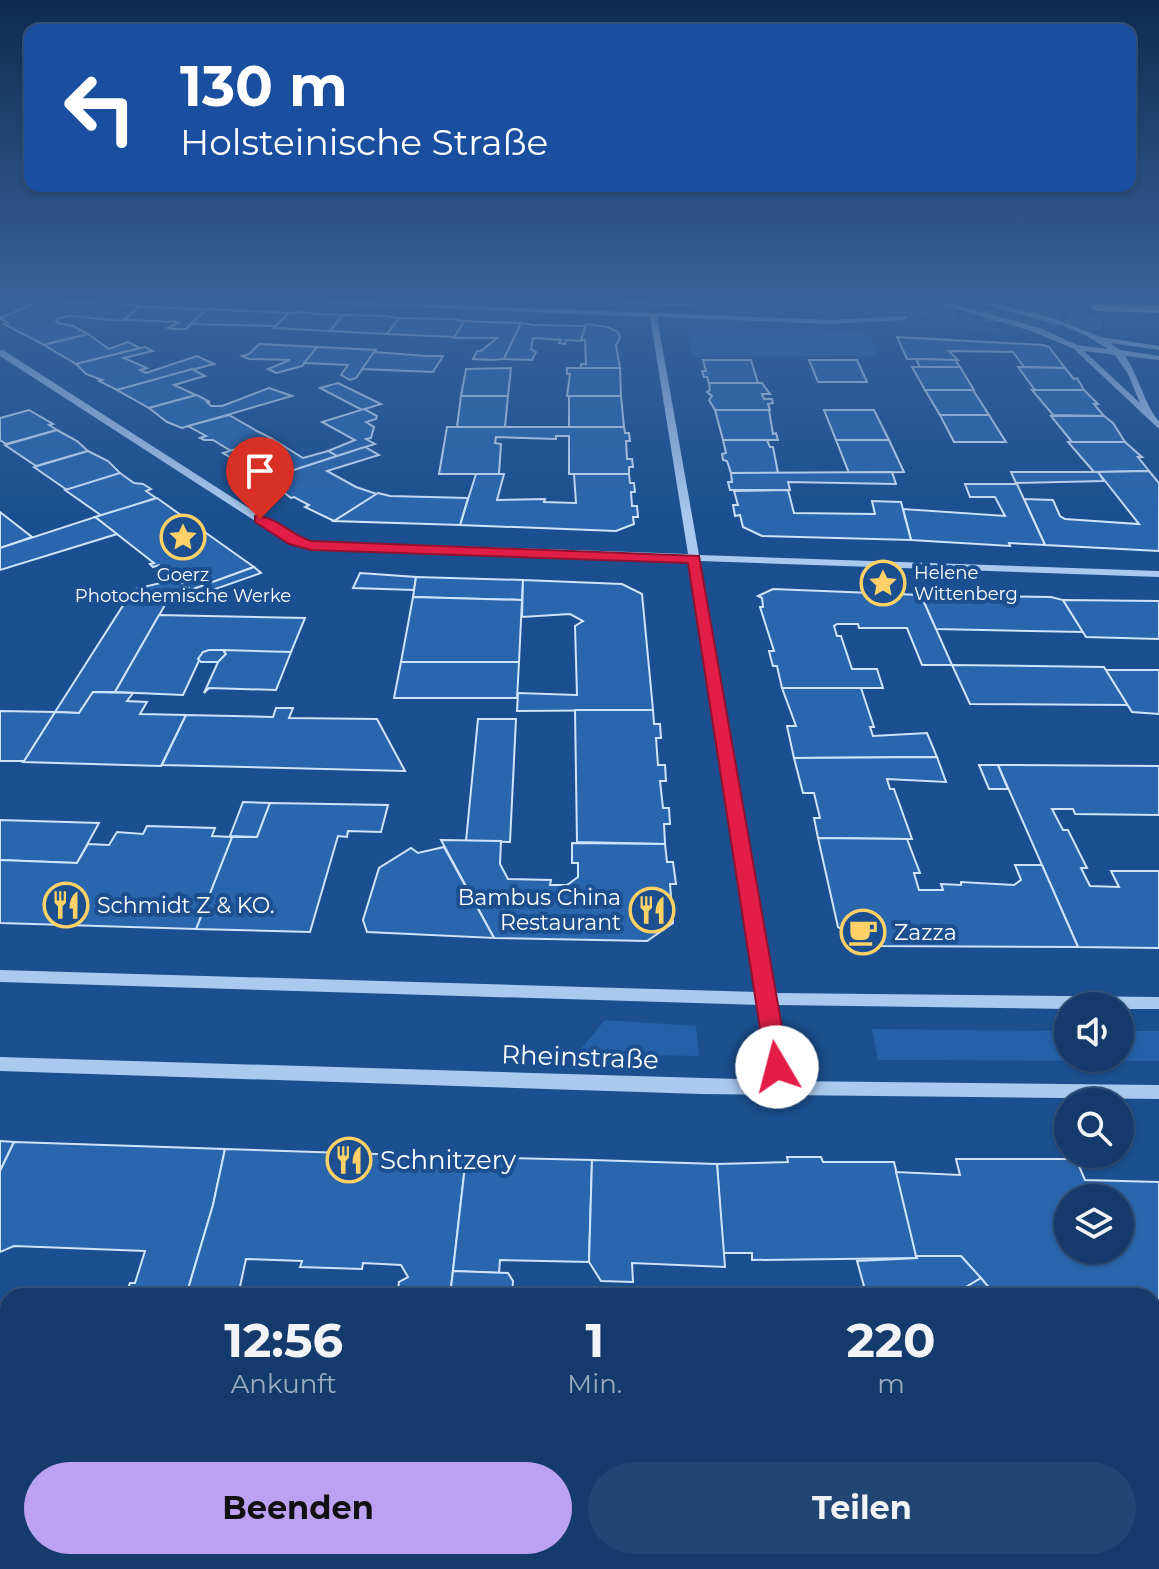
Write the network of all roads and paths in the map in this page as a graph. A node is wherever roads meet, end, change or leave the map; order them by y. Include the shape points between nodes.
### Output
1 (29, 370) edge
2 (662, 370) edge
3 (1100, 370) edge
4 (1127, 370) edge
5 (1149, 415) junction
6 (1159, 426) edge
7 (694, 559) junction
8 (1159, 574) edge
9 (0, 976) edge
10 (767, 999) junction
11 (1159, 1003) edge
12 (0, 1064) edge
13 (781, 1088) junction
14 (1159, 1092) edge

1 - 7 street via 299,543
2 - 7 street
3 - 5 street
4 - 5 street
5 - 6 street
7 - 8 street
7 - 10 street
9 - 10 street
10 - 11 street
10 - 13 street
12 - 13 street, Rheinstraße
13 - 14 street, Rheinstraße

